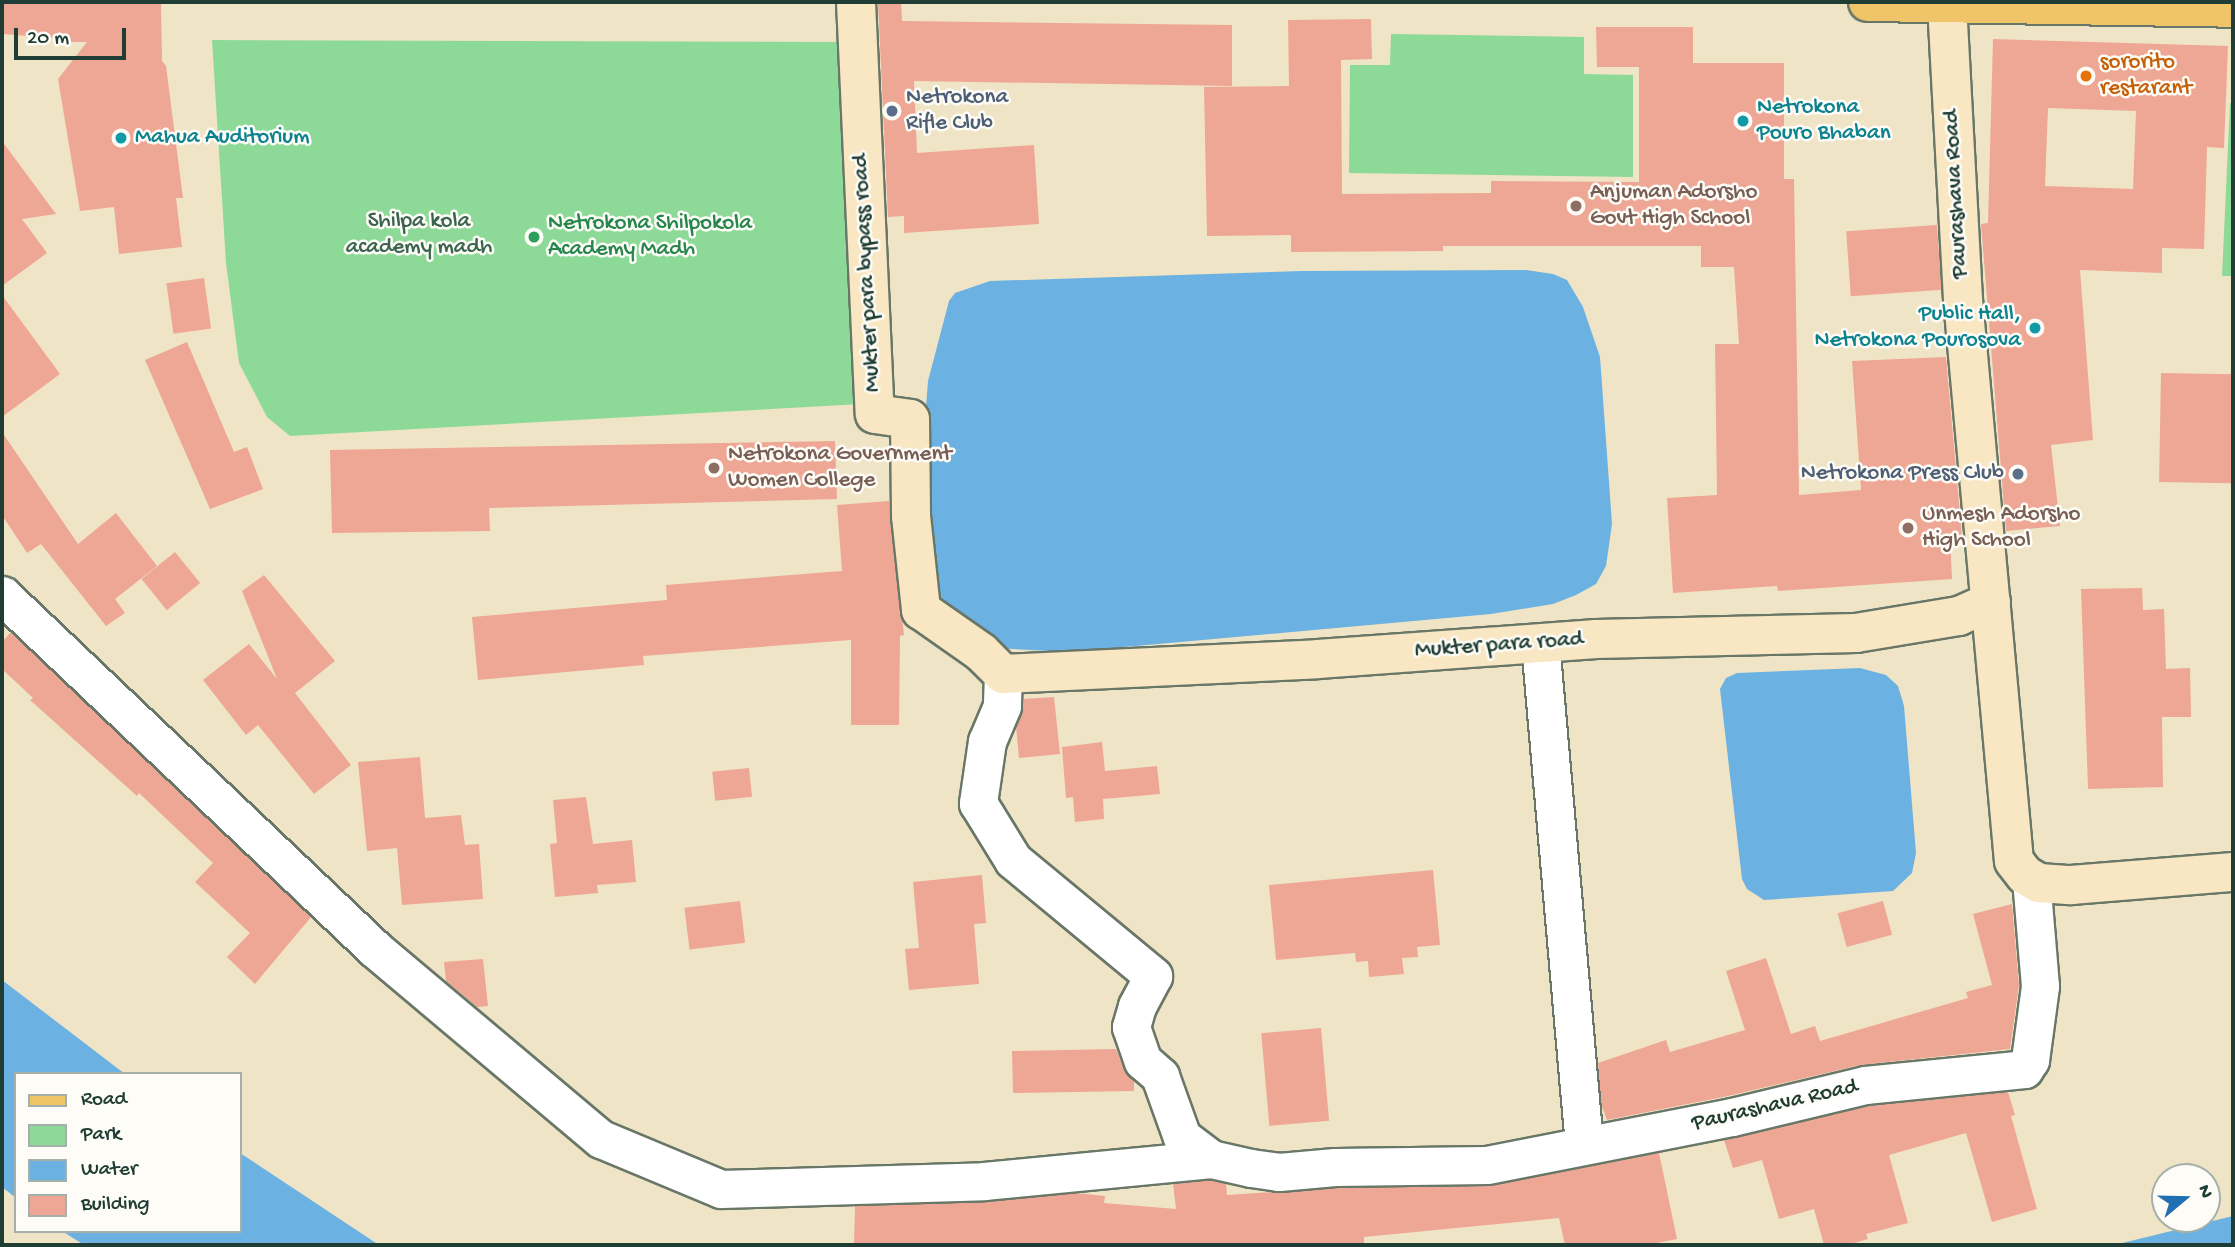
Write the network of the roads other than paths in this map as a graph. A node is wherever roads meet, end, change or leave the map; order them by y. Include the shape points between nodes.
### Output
1 (856, 2) edge
2 (1868, 2) edge
3 (1967, 3) edge
4 (2233, 8) edge
5 (2, 595) edge
6 (1991, 602) junction
7 (1540, 643) junction
8 (1003, 674) junction
9 (2233, 872) edge
10 (2031, 878) junction
11 (1584, 1145) junction
12 (1212, 1159) junction

1 - 8 street, Mukter para bypass road via 874,414 910,419 911,516 921,610 981,652
2 - 3 main road
3 - 4 main road
3 - 6 street, Paurashava Road via 1963,300
5 - 12 street via 375,949 601,1139 721,1189 984,1181
6 - 7 street, Mukter para road via 1959,616 1856,633
6 - 10 street, Paurashava Road via 2014,861
7 - 8 street, Mukter para road
7 - 11 street
8 - 12 street via 1002,706 987,741 978,803 1013,860 1153,976 1131,1027 1143,1061 1160,1076 1182,1137
9 - 10 street via 2071,885 2039,883
10 - 11 street, Paurashava Road via 2040,986 2030,1060 2024,1069 1866,1085
11 - 12 street, Paurashava Road via 1487,1165 1279,1172

